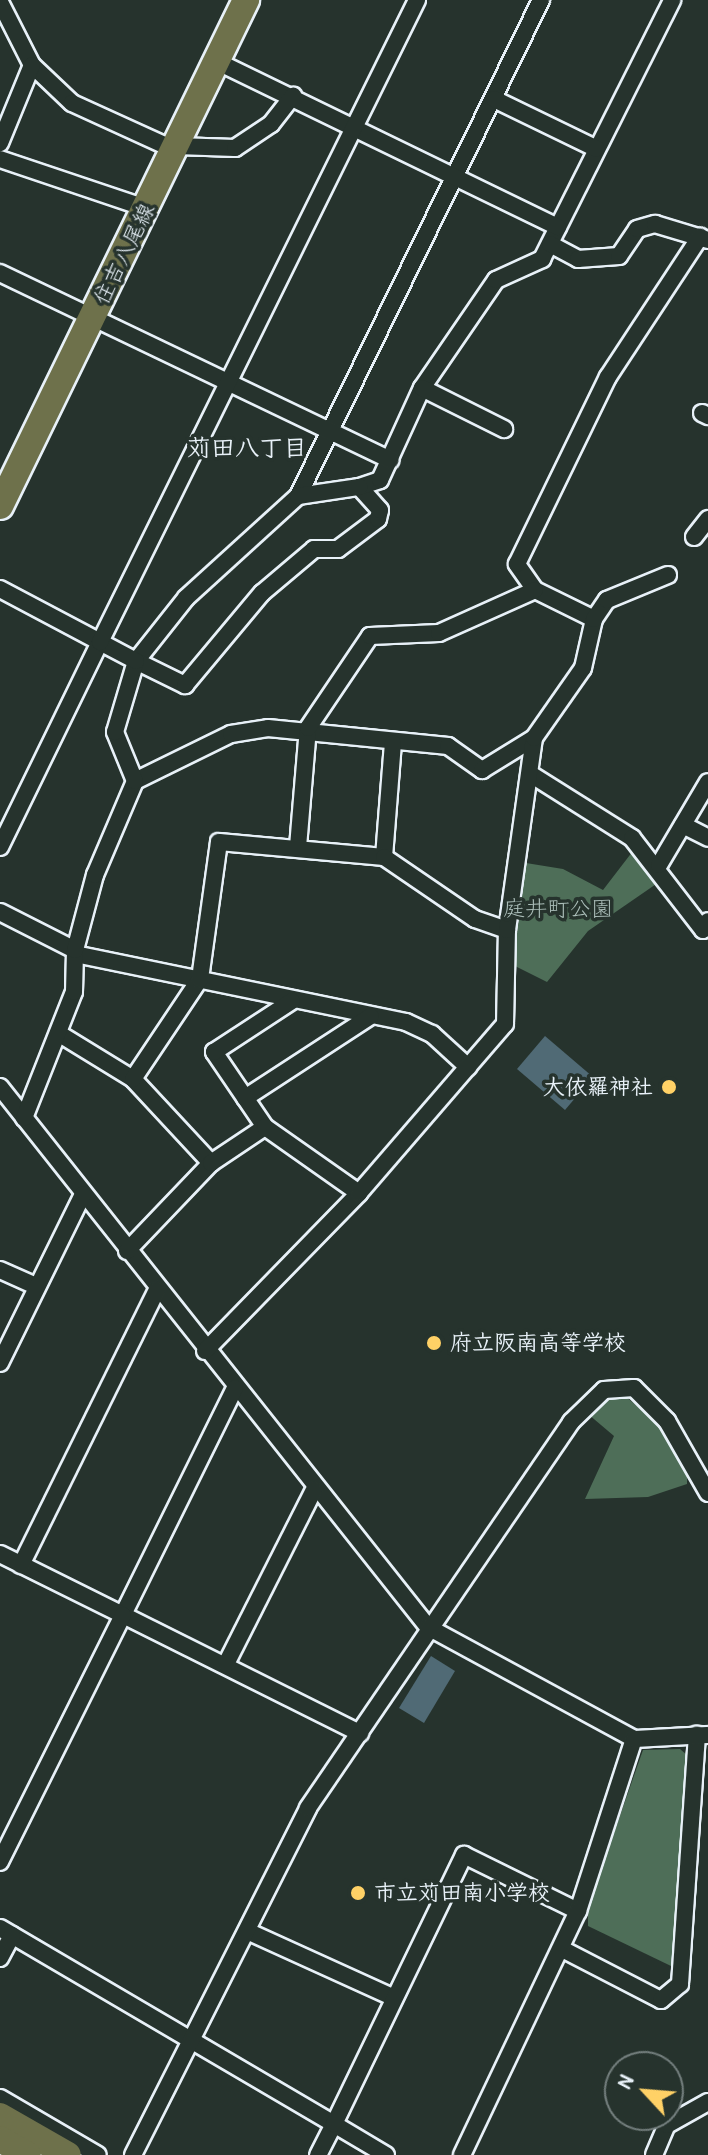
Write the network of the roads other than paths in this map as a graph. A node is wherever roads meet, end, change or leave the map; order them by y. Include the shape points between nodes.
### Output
1 (246, 0) edge
2 (417, 0) edge
3 (541, 0) edge
4 (672, 0) edge
5 (0, 2) edge
6 (218, 62) junction
7 (32, 65) junction
8 (293, 96) junction
9 (494, 99) junction
10 (354, 124) junction
11 (0, 143) edge
12 (176, 148) junction
13 (597, 149) junction
14 (0, 159) edge
15 (457, 176) junction
16 (146, 208) junction
17 (558, 227) junction
18 (704, 238) edge
19 (550, 244) junction
20 (0, 273) edge
21 (95, 315) junction
22 (223, 381) junction
23 (422, 388) junction
24 (504, 429) dead end
25 (330, 431) junction
26 (391, 460) junction
27 (359, 487) junction
28 (298, 496) junction
29 (0, 506) edge
30 (708, 519) edge
31 (694, 537) dead end
32 (668, 575) dead end
33 (0, 589) edge
34 (535, 590) junction
35 (594, 619) junction
36 (100, 642) junction
37 (136, 661) junction
38 (308, 728) junction
39 (534, 738) junction
40 (393, 743) junction
41 (532, 775) junction
42 (135, 781) junction
43 (708, 782) edge
44 (683, 825) junction
45 (708, 838) edge
46 (0, 847) edge
47 (298, 847) junction
48 (384, 857) junction
49 (659, 865) junction
50 (0, 912) edge
51 (708, 921) edge
52 (507, 930) junction
53 (75, 952) junction
54 (200, 979) junction
55 (292, 1001) junction
56 (371, 1016) junction
57 (58, 1033) junction
58 (468, 1067) junction
59 (133, 1079) junction
60 (1, 1093) edge
61 (245, 1098) junction
62 (24, 1118) junction
63 (265, 1127) junction
64 (211, 1163) junction
65 (359, 1193) junction
66 (83, 1194) junction
67 (127, 1251) junction
68 (0, 1270) edge
69 (36, 1286) junction
70 (157, 1290) junction
71 (205, 1351) junction
72 (0, 1363) edge
73 (235, 1388) junction
74 (314, 1490) junction
75 (708, 1493) edge
76 (0, 1554) edge
77 (21, 1565) junction
78 (123, 1615) junction
79 (428, 1627) junction
80 (226, 1664) junction
81 (360, 1733) junction
82 (703, 1735) edge
83 (634, 1739) junction
84 (0, 1862) edge
85 (578, 1911) junction
86 (6, 1931) edge
87 (247, 1931) junction
88 (564, 1950) junction
89 (0, 1958) edge
90 (395, 1998) junction
91 (193, 2040) junction
92 (0, 2098) edge
93 (708, 2102) edge
94 (0, 2116) edge
95 (334, 2124) junction
96 (0, 2139) edge
97 (28, 2155) edge
98 (68, 2155) edge
99 (98, 2155) edge
100 (133, 2155) edge
101 (318, 2155) edge
102 (386, 2155) edge
103 (462, 2155) edge
104 (654, 2155) edge

1 - 6 main road, 住吉八尾線
2 - 10 street
3 - 9 street
4 - 13 street
5 - 7 street
6 - 8 street
6 - 12 main road, 住吉八尾線
7 - 11 street
7 - 12 street via 72,103
8 - 10 street
8 - 12 street via 271,124 235,148
9 - 13 street
9 - 15 street
10 - 15 street
10 - 22 street
12 - 16 main road, 住吉八尾線
13 - 17 street
14 - 16 street
15 - 17 street
15 - 25 street
16 - 21 main road, 住吉八尾線
17 - 19 street
18 - 19 street via 655,224 637,229 619,256 578,259
18 - 34 street via 573,442 517,564
19 - 23 street via 542,259 496,280
20 - 21 street
21 - 22 street
21 - 29 main road, 住吉八尾線
22 - 25 street
22 - 36 street
23 - 24 street
23 - 26 street
25 - 26 street
25 - 28 street
26 - 27 street via 380,480
27 - 28 street
27 - 37 street via 380,510 378,519 338,549 314,549 273,584 185,685
28 - 37 street via 228,555
30 - 31 street
32 - 35 street via 607,600
33 - 36 street
34 - 35 street
34 - 38 street via 439,633 370,636
35 - 39 street via 583,668
36 - 37 street
36 - 46 street
37 - 42 street via 115,732
38 - 40 street
38 - 42 street via 231,734
38 - 47 street
39 - 40 street via 482,770 448,746
39 - 41 street
40 - 48 street
41 - 49 street via 632,838
41 - 52 street
42 - 53 street via 95,875
43 - 44 street
44 - 45 street
44 - 49 street
47 - 48 street
47 - 54 street via 219,842
48 - 52 street via 475,919
49 - 51 street via 703,930
50 - 53 street
52 - 58 street via 505,1024
53 - 54 street
53 - 57 street via 74,992
54 - 55 street
54 - 59 street
55 - 56 street
55 - 61 street via 214,1052
56 - 58 street via 432,1034
56 - 61 street
57 - 59 street
57 - 62 street
58 - 65 street
59 - 64 street
60 - 62 street
61 - 63 street
62 - 66 street
63 - 64 street
63 - 65 street
64 - 67 street
65 - 71 street
66 - 67 street
66 - 69 street
67 - 70 street
68 - 69 street
69 - 72 street
70 - 71 street
70 - 77 street
71 - 73 street
73 - 74 street
73 - 78 street
74 - 79 street
74 - 80 street
75 - 79 street via 667,1421 634,1388 604,1390 571,1422
76 - 77 street
77 - 78 street
78 - 80 street
78 - 84 street
79 - 81 street
79 - 83 street
80 - 81 street
81 - 87 street via 308,1808
82 - 83 street
82 - 88 street via 680,1984 661,2000
83 - 85 street
85 - 88 street
85 - 90 street via 464,1855
86 - 89 street
86 - 91 street
87 - 90 street
87 - 91 street
88 - 103 street
90 - 95 street
91 - 95 street
91 - 100 street
92 - 99 street
93 - 104 street via 667,2125
94 - 98 main road
95 - 101 street
95 - 102 street
96 - 97 main road

